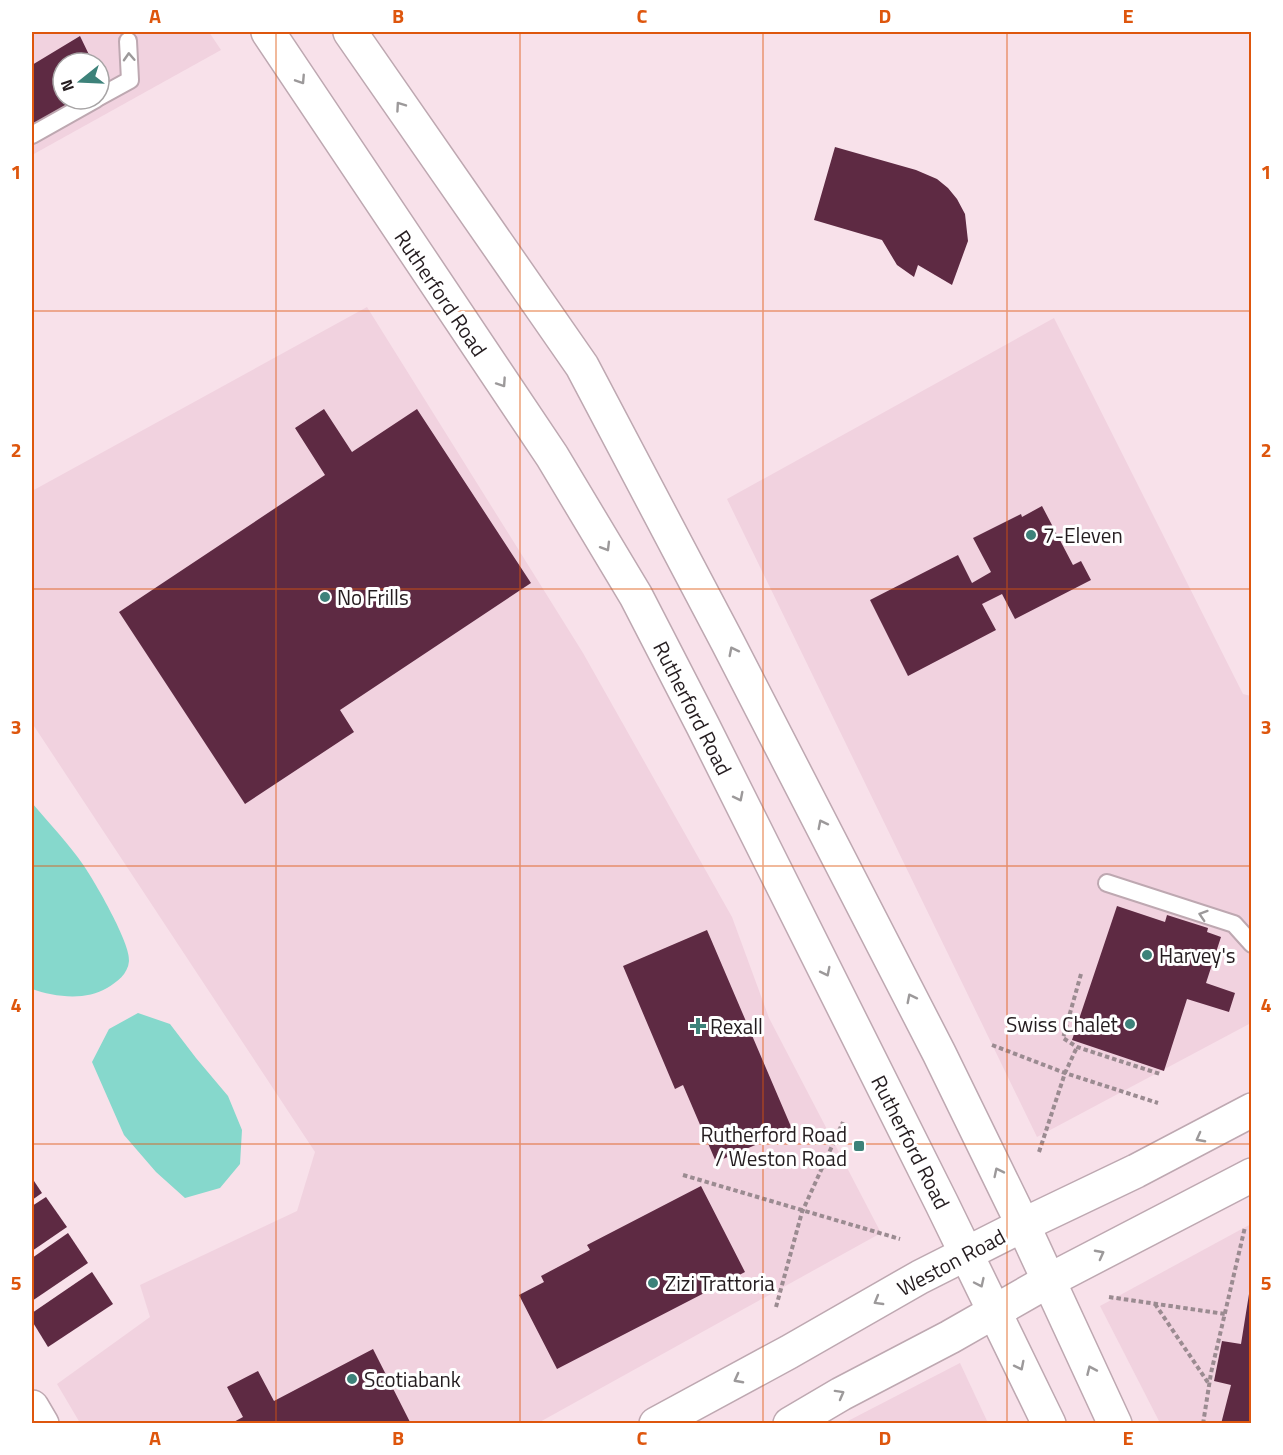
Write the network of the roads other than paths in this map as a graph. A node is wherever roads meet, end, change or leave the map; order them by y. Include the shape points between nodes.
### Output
1 (268, 32) edge
2 (350, 32) edge
3 (128, 41) dead end
4 (111, 91) edge
5 (75, 111) edge
6 (32, 135) edge
7 (1107, 884) dead end
8 (1251, 944) edge
9 (1251, 1110) edge
10 (1251, 1175) edge
11 (1023, 1225) junction
12 (966, 1254) junction
13 (1048, 1281) junction
14 (994, 1313) junction
15 (32, 1407) edge
16 (42, 1424) edge
17 (656, 1424) edge
18 (790, 1424) edge
19 (1049, 1424) edge
20 (1115, 1424) edge

1 -> 12 main road, Rutherford Road via 552,456 636,597
11 -> 2 main road via 834,848 582,366
4 -> 3 lane via 130,80
5 - 6 lane
8 -> 7 lane via 1234,924
9 -> 11 main road, Weston Road
13 -> 10 main road
11 - 12 main road, Weston Road
11 - 13 main road
12 -> 14 main road, Rutherford Road
12 -> 17 main road, Weston Road
13 - 14 main road
20 -> 13 main road
18 -> 14 main road
14 -> 19 main road, Rutherford Road
15 - 16 main road

